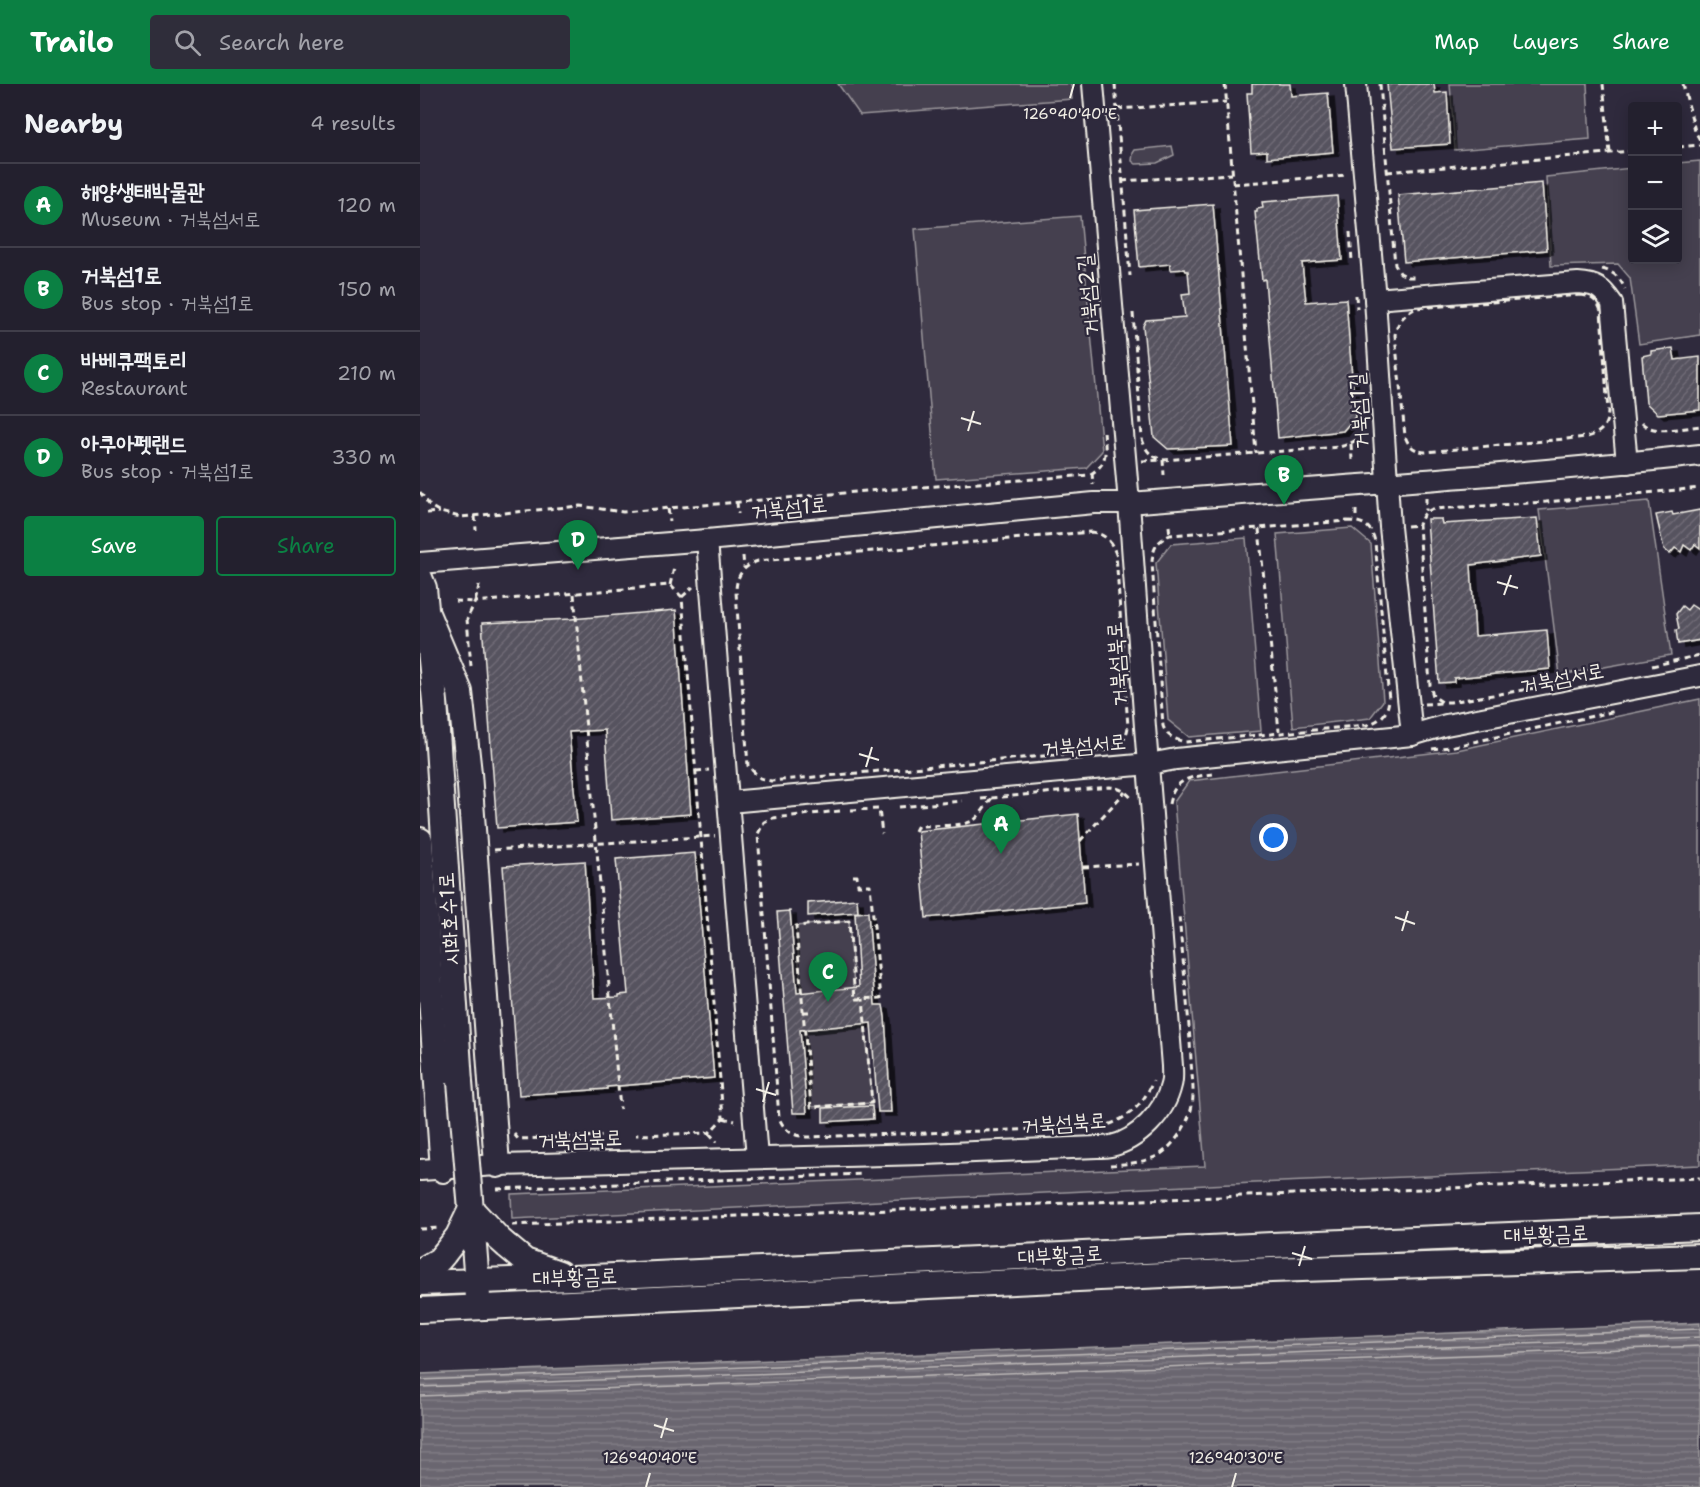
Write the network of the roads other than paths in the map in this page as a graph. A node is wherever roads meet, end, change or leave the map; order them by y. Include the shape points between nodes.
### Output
1 (1093, 84) edge
2 (1356, 84) edge
3 (1375, 299) junction
4 (1700, 455) edge
5 (1627, 463) junction
6 (1388, 483) junction
7 (1129, 503) junction
8 (707, 540) junction
9 (420, 563) edge
10 (420, 578) edge
11 (428, 616) junction
12 (420, 649) edge
13 (1700, 675) edge
14 (1413, 735) junction
15 (1149, 764) junction
16 (729, 802) junction
17 (420, 840) edge
18 (758, 1158) junction
19 (497, 1165) junction
20 (431, 1170) edge
21 (471, 1209) junction
22 (1700, 1227) edge
23 (1700, 1256) edge
24 (420, 1271) edge
25 (572, 1278) junction
26 (477, 1280) junction
27 (420, 1283) edge
28 (479, 1308) junction
29 (420, 1310) edge

1 - 7 street, 거북섬2길
2 - 3 street, 거북섬1길
3 - 5 street via 1593,284 1612,303
3 - 6 street, 거북섬1길
4 - 5 street, 거북섬1로
5 - 6 street, 거북섬1로
6 - 7 street, 거북섬1로
6 - 14 street, 거북섬1길
7 - 8 street, 거북섬1로 via 1094,503
7 - 15 street, 거북섬북로
8 - 9 street, 거북섬1로
8 - 16 street
10 - 11 main road, 시화호수1로
11 - 12 main road
11 - 19 main road via 460,692
11 - 21 main road, 시화호수1로, bridge
13 - 14 street, 거북섬서로 via 1446,725
14 - 15 street, 거북섬서로
15 - 16 street, 거북섬서로
15 - 18 street, 거북섬북로 via 1172,1084 1164,1105 1149,1123 1111,1146
16 - 18 street
17 - 20 main road
18 - 19 street, 거북섬북로
19 - 20 street, 거북섬북로
21 - 24 main road, bridge via 444,1254
21 - 25 main road, bridge via 499,1239 505,1236 525,1261
21 - 26 main road, 시화호수1로, bridge
22 - 25 main road, 대부황금로
23 - 28 main road, 대부황금로 via 1260,1271
25 - 26 main road, 대부황금로
26 - 27 main road, 대부황금로
26 - 28 main road
28 - 29 main road, 대부황금로

